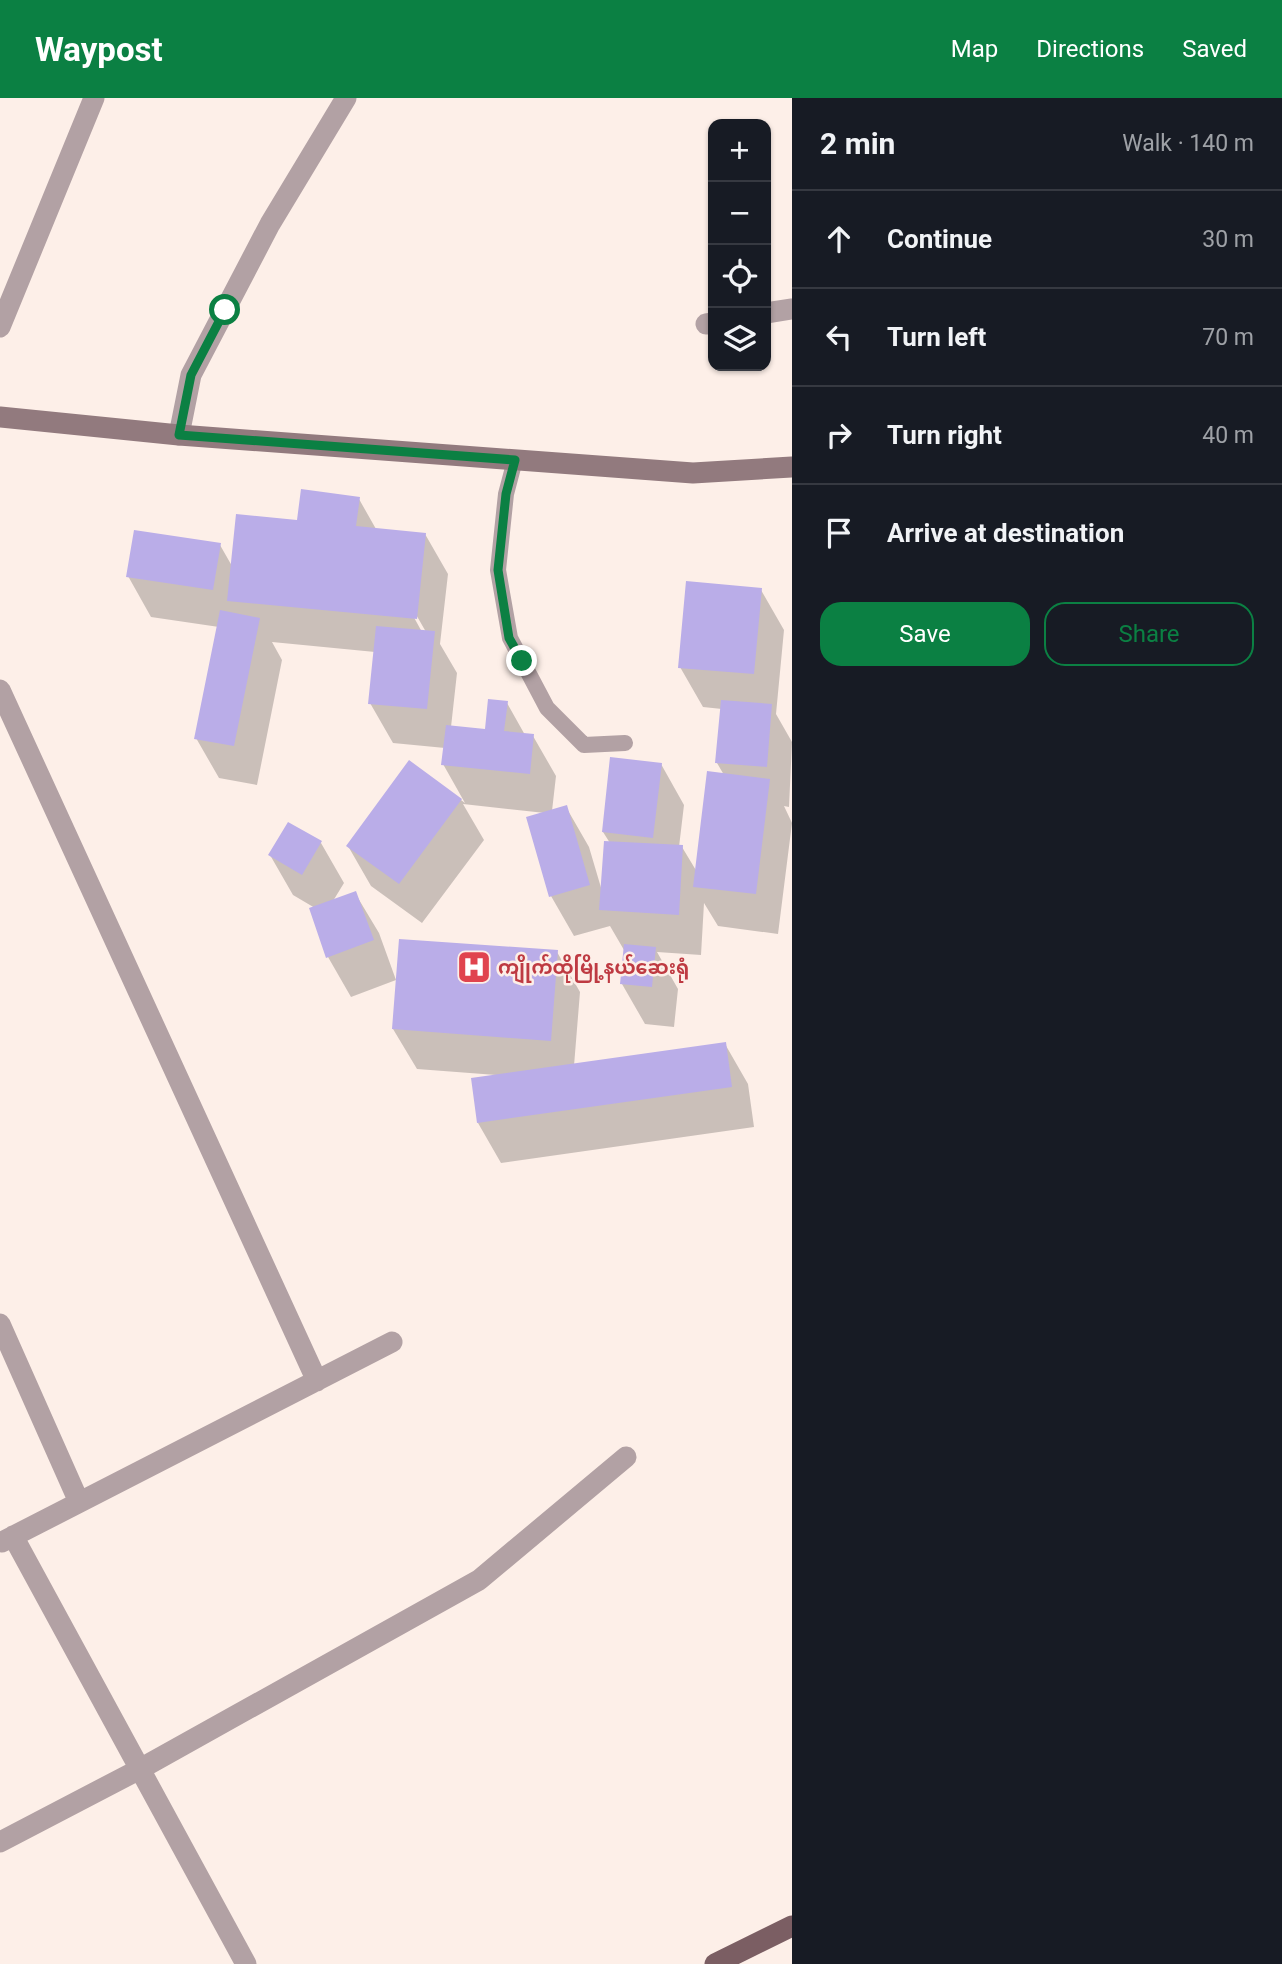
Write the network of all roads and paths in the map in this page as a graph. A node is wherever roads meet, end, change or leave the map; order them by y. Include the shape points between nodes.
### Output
1 (94, 98) edge
2 (346, 98) edge
3 (792, 309) edge
4 (771, 312) edge
5 (0, 327) edge
6 (0, 417) edge
7 (179, 435) junction
8 (515, 460) junction
9 (792, 467) edge
10 (0, 690) edge
11 (625, 743) dead end
12 (0, 1324) edge
13 (392, 1342) dead end
14 (317, 1381) junction
15 (626, 1457) dead end
16 (79, 1502) junction
17 (6, 1540) edge
18 (140, 1769) junction
19 (0, 1842) edge
20 (792, 1926) edge
21 (246, 1964) edge
22 (715, 1964) edge

1 - 5 street
2 - 7 street via 270,224 191,375
3 - 4 street
6 - 7 street
7 - 8 street
8 - 9 street via 693,473
8 - 11 lane via 506,494 498,570 509,638 547,708 584,744
10 - 14 street
12 - 16 street
13 - 14 street
14 - 16 street
15 - 18 street via 479,1580
16 - 17 street
17 - 18 street
18 - 19 street
18 - 21 street
20 - 22 main road

